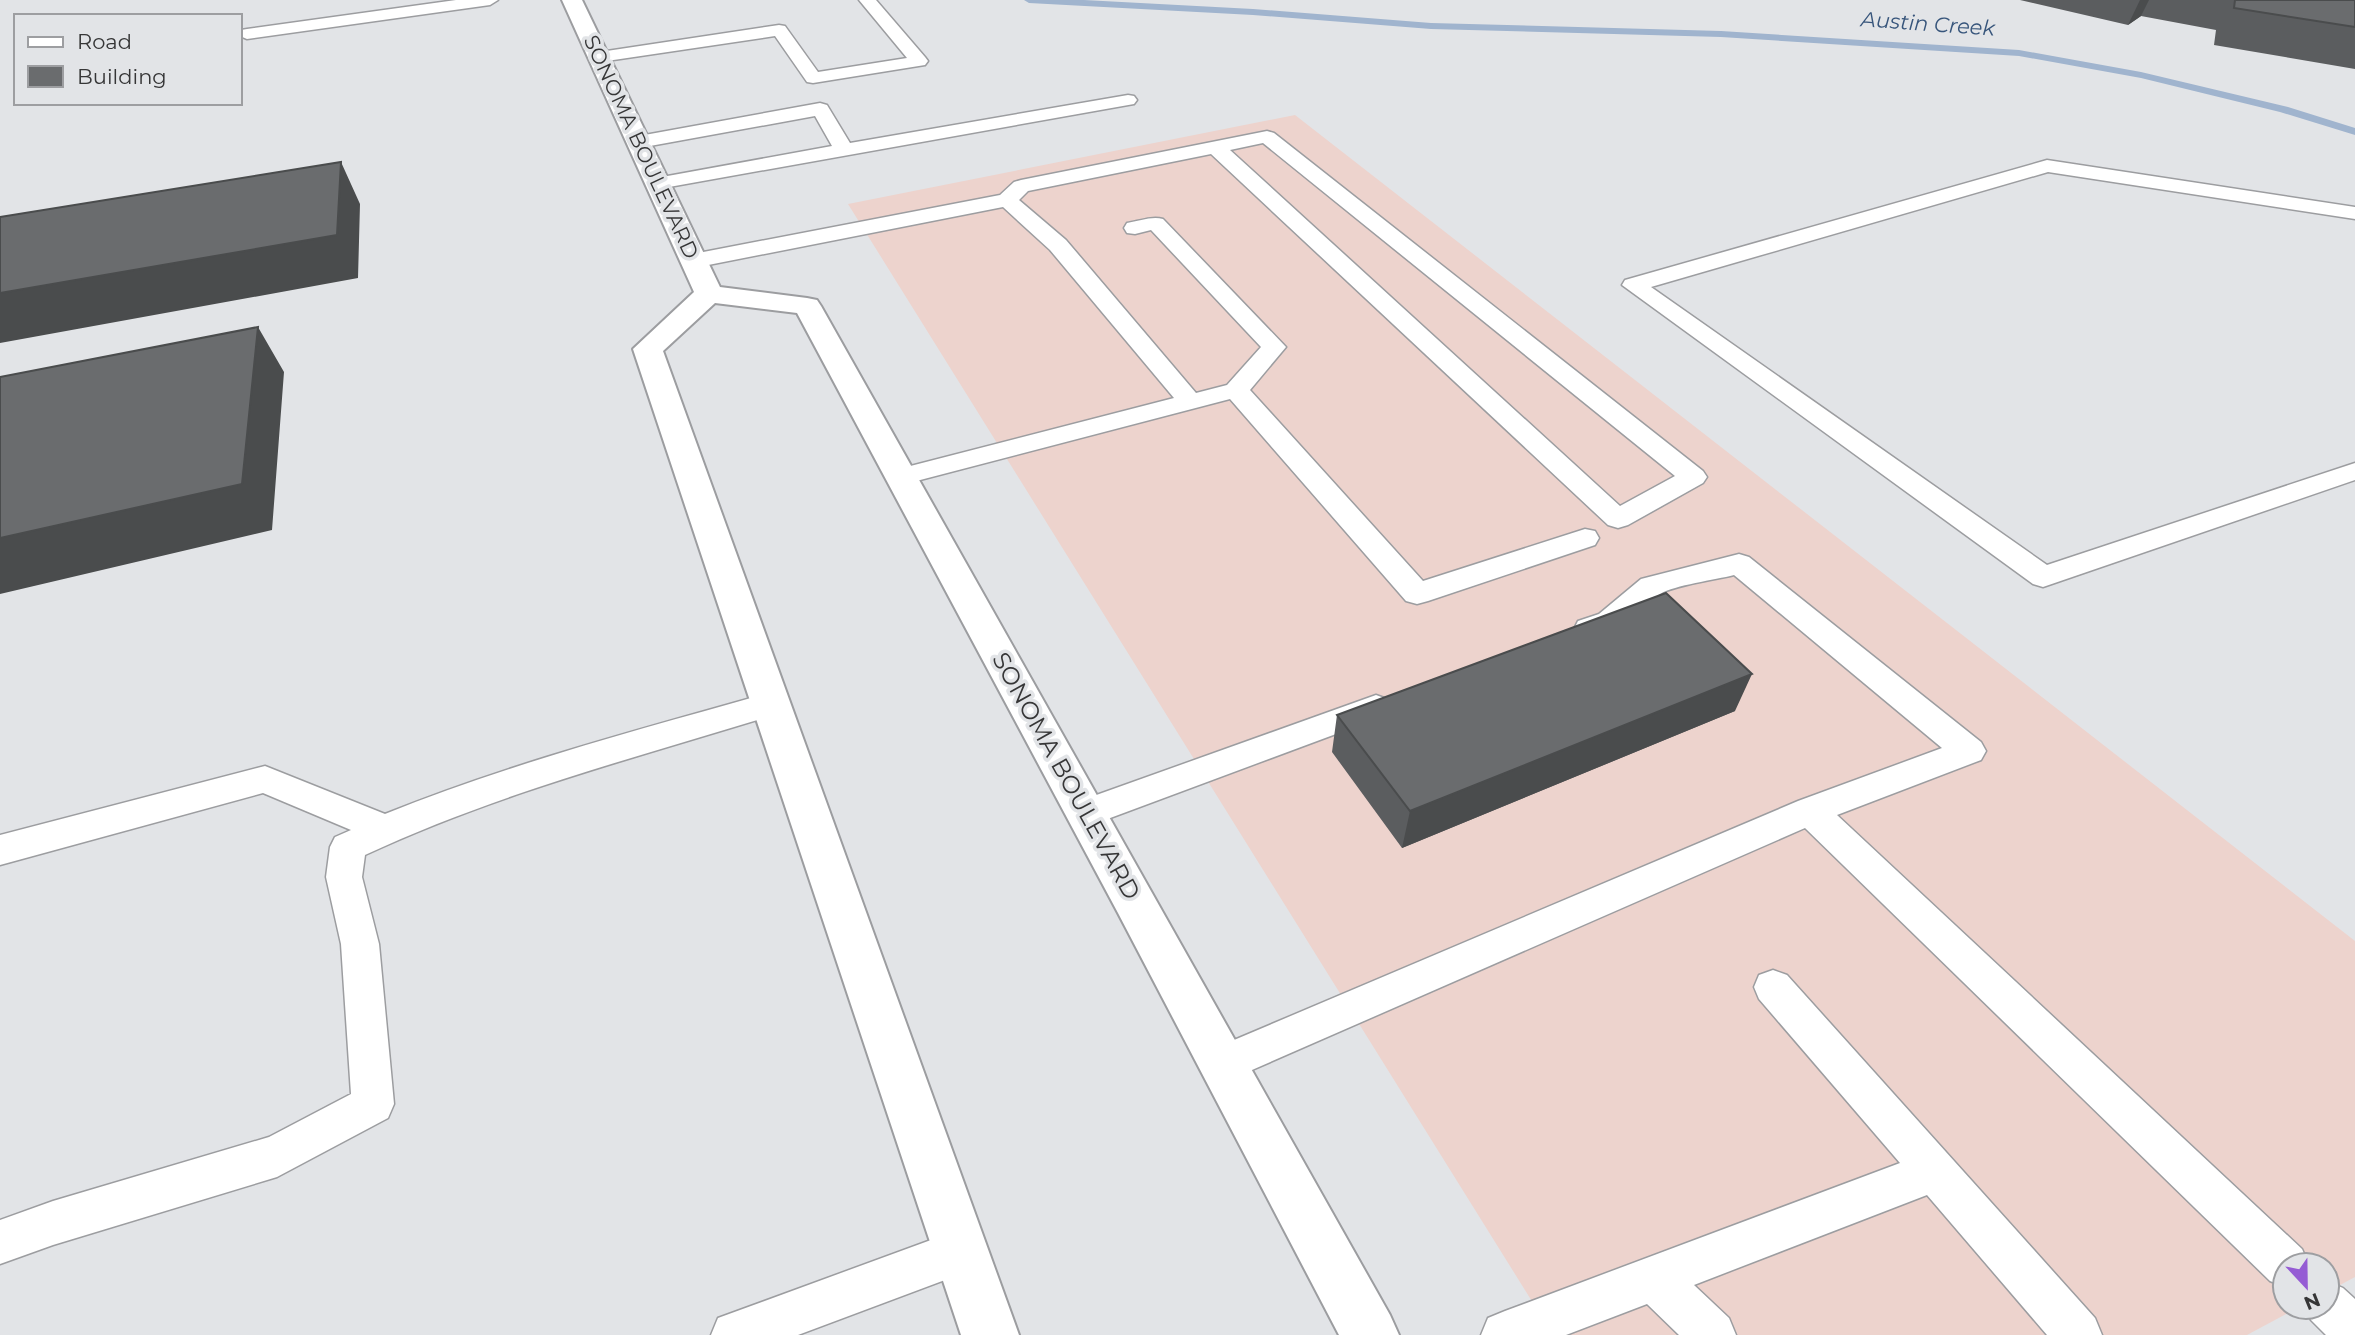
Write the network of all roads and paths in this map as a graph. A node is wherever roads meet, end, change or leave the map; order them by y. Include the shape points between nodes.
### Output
1 (490, 0) edge
2 (572, 0) edge
3 (867, 0) edge
4 (247, 34) dead end
5 (600, 57) junction
6 (1128, 100) dead end
7 (639, 142) junction
8 (1215, 147) junction
9 (844, 150) junction
10 (658, 183) junction
11 (1007, 200) junction
12 (2355, 213) edge
13 (1135, 228) dead end
14 (1084, 239) dead end
15 (1058, 245) junction
16 (701, 278) junction
17 (1236, 390) junction
18 (1191, 402) junction
19 (2355, 471) edge
20 (901, 477) junction
21 (1586, 538) dead end
22 (1558, 640) edge
23 (1401, 698) edge
24 (772, 704) junction
25 (1810, 811) junction
26 (1086, 813) junction
27 (385, 829) junction
28 (0, 850) edge
29 (1773, 987) dead end
30 (1222, 1064) junction
31 (1935, 1171) junction
32 (0, 1242) edge
33 (2271, 1251) edge
34 (961, 1252) junction
35 (1654, 1278) junction
36 (2341, 1318) edge
37 (2355, 1331) edge
38 (736, 1335) edge
39 (990, 1335) edge
40 (1370, 1335) edge
41 (1505, 1335) edge
42 (1712, 1335) edge
43 (2078, 1335) edge

1 - 4 lane
2 - 5 main road, SONOMA BOULEVARD
3 - 5 lane via 919,61 813,78 779,30
5 - 7 main road, SONOMA BOULEVARD
6 - 9 lane
7 - 9 lane via 820,108
7 - 10 main road, SONOMA BOULEVARD
8 - 8 lane via 1618,519 1693,477 1267,136
8 - 11 lane via 1021,186
9 - 10 lane
10 - 16 main road, SONOMA BOULEVARD
11 - 15 lane
11 - 16 lane
12 - 19 lane via 2047,166 1633,285 2043,578
13 - 17 lane via 1156,223 1274,347
14 - 15 lane
15 - 18 lane
16 - 20 main road, SONOMA BOULEVARD via 807,306
16 - 24 main road via 648,349
17 - 18 lane
17 - 21 lane via 1417,594
18 - 20 lane
20 - 26 main road, SONOMA BOULEVARD
22 - 25 lane via 1610,621 1651,586 1739,565 1969,751
23 - 26 lane
24 - 27 lane via 538,773
24 - 34 main road
25 - 30 lane
25 - 33 lane
26 - 30 main road, SONOMA BOULEVARD
27 - 28 lane via 265,779
27 - 32 lane via 348,847 344,877 360,944 373,1104 277,1156
29 - 31 lane
30 - 40 main road, SONOMA BOULEVARD
31 - 35 lane
31 - 43 lane
34 - 38 lane
34 - 39 main road
35 - 41 lane
35 - 42 lane
36 - 37 lane

